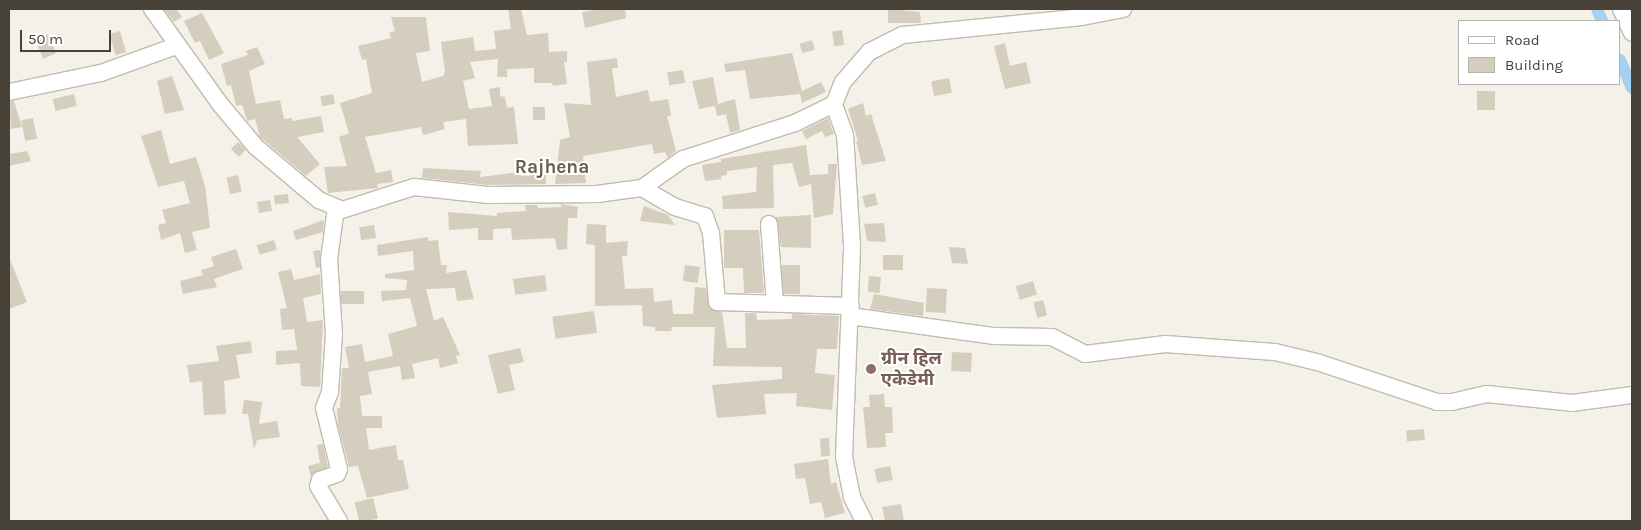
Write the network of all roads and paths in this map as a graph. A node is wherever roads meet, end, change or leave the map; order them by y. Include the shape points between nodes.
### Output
1 (152, 9) edge
2 (1123, 9) edge
3 (1621, 9) edge
4 (1632, 34) edge
5 (176, 46) junction
6 (9, 92) edge
7 (834, 104) junction
8 (642, 188) junction
9 (336, 208) junction
10 (769, 224) dead end
11 (775, 303) junction
12 (850, 311) junction
13 (1632, 395) edge
14 (339, 521) edge
15 (864, 521) edge

1 - 5 street
2 - 7 street via 1082,17 918,33 890,40 860,59 843,82
3 - 4 street
5 - 6 street via 101,74
5 - 9 street via 256,147 304,188
7 - 8 street via 795,123 683,159
7 - 12 street via 845,135 851,192
8 - 9 street via 597,194 488,196 414,187 355,207
8 - 11 street via 675,207 705,216 711,233 717,302
9 - 14 street via 329,259 334,334 330,392 324,408 339,469 338,474 320,480 318,486
10 - 11 street
11 - 12 street
12 - 13 street via 995,336 1052,337 1085,354 1165,344 1275,352 1317,362 1437,402 1487,394 1572,403
12 - 15 street via 844,457 852,497

